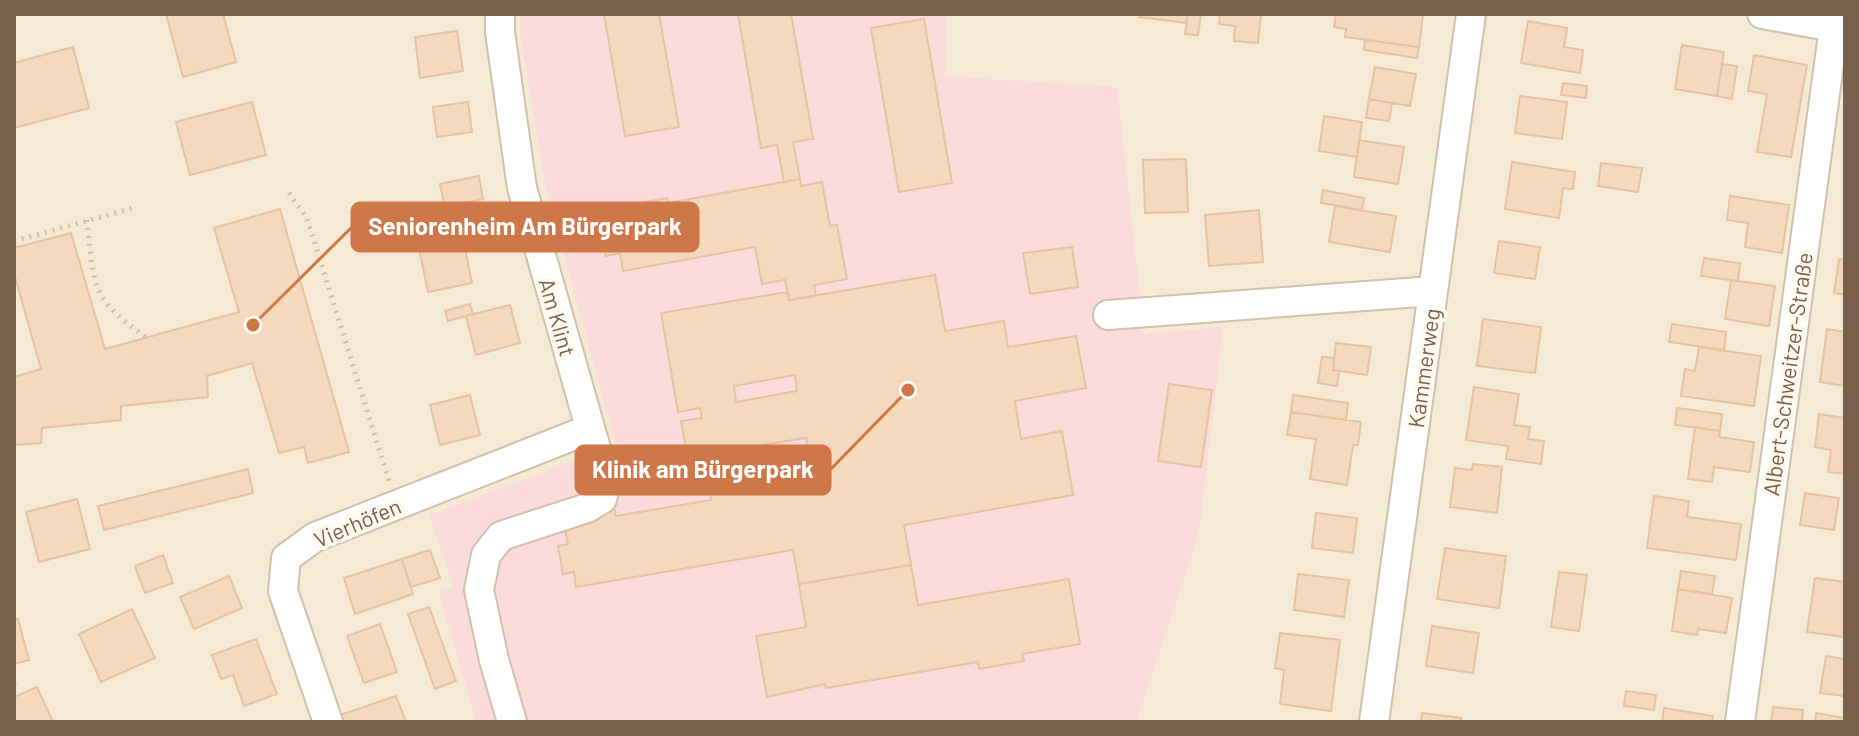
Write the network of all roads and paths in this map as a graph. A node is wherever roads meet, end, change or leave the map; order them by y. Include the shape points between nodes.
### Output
1 (500, 14) edge
2 (1471, 14) edge
3 (1762, 14) edge
4 (1840, 28) edge
5 (289, 193) dead end
6 (137, 207) dead end
7 (87, 220) junction
8 (14, 241) edge
9 (1433, 291) junction
10 (1108, 315) dead end
11 (147, 338) dead end
12 (590, 429) junction
13 (396, 505) junction
14 (328, 722) edge
15 (512, 722) edge
16 (1374, 722) edge
17 (1740, 722) edge

1 - 12 street, Am Klint via 522,188
2 - 9 street, Kammerweg
3 - 4 street
4 - 17 street, Albert-Schweitzer-Straße
5 - 13 path via 307,218
6 - 7 path
7 - 8 path
7 - 11 path via 100,294
9 - 10 street
9 - 16 street, Kammerweg
12 - 13 street, Vierhöfen
12 - 15 street, Am Klint via 606,484 602,499 501,536 486,555 479,590
13 - 14 street, Vierhöfen via 315,537 286,558 283,591

